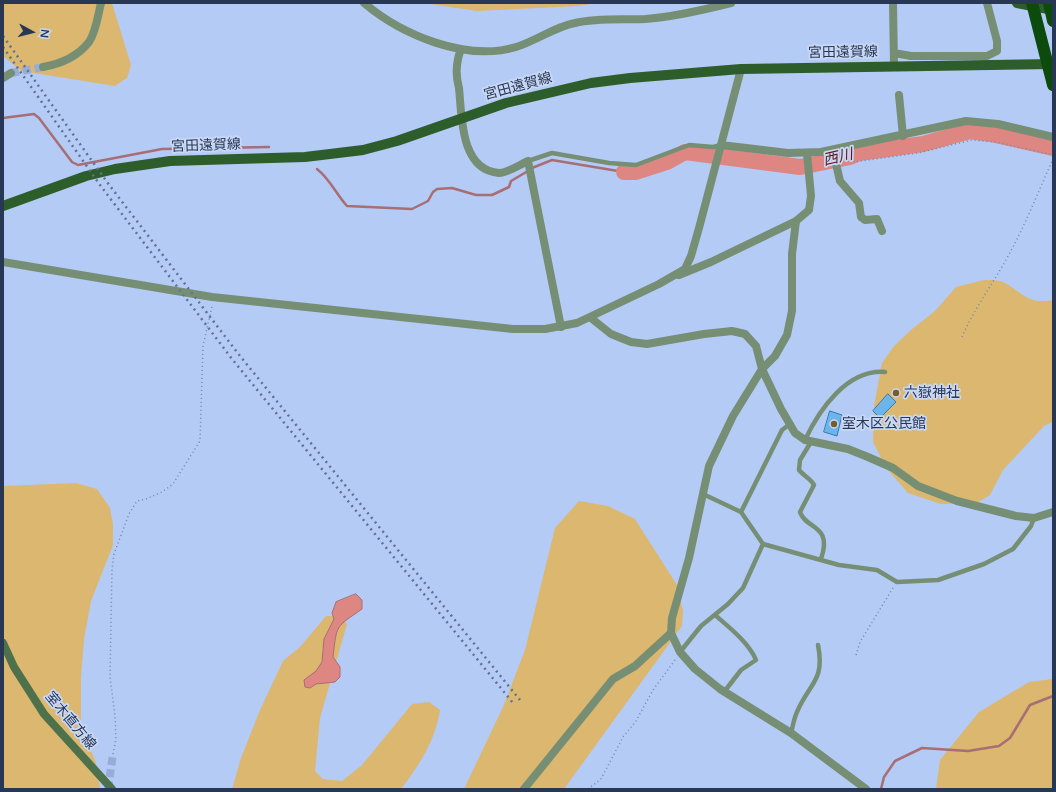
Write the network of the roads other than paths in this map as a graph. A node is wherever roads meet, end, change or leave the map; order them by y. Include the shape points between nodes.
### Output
1 (101, 3) edge
2 (364, 3) edge
3 (731, 3) edge
4 (893, 3) edge
5 (986, 3) edge
6 (1017, 3) edge
7 (1032, 3) edge
8 (1048, 3) edge
9 (1053, 10) edge
10 (1053, 21) edge
11 (461, 49) junction
12 (894, 53) junction
13 (1053, 64) edge
14 (894, 66) junction
15 (43, 67) tunnel mouth
16 (741, 69) junction
17 (11, 73) tunnel mouth
18 (3, 78) edge
19 (1053, 85) edge
20 (899, 95) dead end
21 (462, 118) junction
22 (903, 136) junction
23 (1053, 137) edge
24 (721, 145) junction
25 (833, 151) junction
26 (807, 153) junction
27 (528, 161) junction
28 (3, 206) edge
29 (796, 221) junction
30 (882, 231) dead end
31 (3, 262) edge
32 (673, 277) junction
33 (591, 318) junction
34 (561, 327) junction
35 (762, 369) junction
36 (885, 372) dead end
37 (790, 424) junction
38 (808, 441) junction
39 (703, 494) junction
40 (741, 512) junction
41 (1053, 512) edge
42 (1034, 518) junction
43 (763, 544) junction
44 (821, 559) junction
45 (715, 615) junction
46 (671, 633) junction
47 (3, 643) edge
48 (818, 644) dead end
49 (680, 652) junction
50 (724, 692) junction
51 (791, 733) junction
52 (112, 789) edge
53 (524, 789) edge
54 (866, 789) edge

1 - 15 street via 89,41 75,54 56,65
2 - 11 street via 406,31
3 - 11 street via 646,19 574,23 516,47 494,52
4 - 12 street
5 - 12 street via 997,41 997,51 987,56 911,56
6 - 9 main road
7 - 19 highway, bridge
8 - 10 highway, bridge
11 - 21 street via 456,62 456,79
12 - 14 street
13 - 14 main road, 宮田遠賀線
14 - 16 main road, 宮田遠賀線
16 - 21 main road, 宮田遠賀線 via 591,83 506,103
16 - 24 street
17 - 18 street
20 - 22 street
21 - 27 street via 466,147 484,168 500,173
21 - 28 main road, 宮田遠賀線 via 397,142 330,155 170,161 115,169 86,176
22 - 23 street via 966,121 998,124
22 - 25 street
24 - 26 street
24 - 27 lane via 689,145 636,165 552,153
24 - 32 street via 692,256 684,269
25 - 26 street
25 - 30 street via 840,181 859,203 861,217 865,220 877,218
26 - 29 street via 811,196 809,210
27 - 34 street
29 - 32 street via 711,262
29 - 35 street via 792,254 792,311 787,335 775,356
31 - 34 street via 212,297 513,329
32 - 33 street
33 - 34 street
33 - 35 street via 611,334 631,342 647,344 732,331 745,334 756,346
35 - 37 street
35 - 39 street via 733,416 715,452
36 - 38 lane via 865,373 850,382 821,410
37 - 38 street via 795,433
37 - 40 lane via 782,430
38 - 42 street via 868,457 893,468 918,486 957,501
38 - 44 lane via 800,460 799,470 814,486 800,512 819,529 823,537
39 - 40 lane
39 - 46 street via 672,618
40 - 43 lane
41 - 42 street
42 - 44 lane via 1031,526 1013,549 984,564 938,580 897,582 877,570 839,565
43 - 44 lane
43 - 45 lane via 743,588
45 - 49 lane via 701,626
45 - 50 lane via 754,654 756,660 741,670
46 - 49 street
46 - 53 street via 635,666 613,679
47 - 52 main road, 室木直方線 via 44,714
48 - 51 lane via 821,661 818,675 797,712
49 - 50 street via 695,669
50 - 51 street
51 - 54 street

